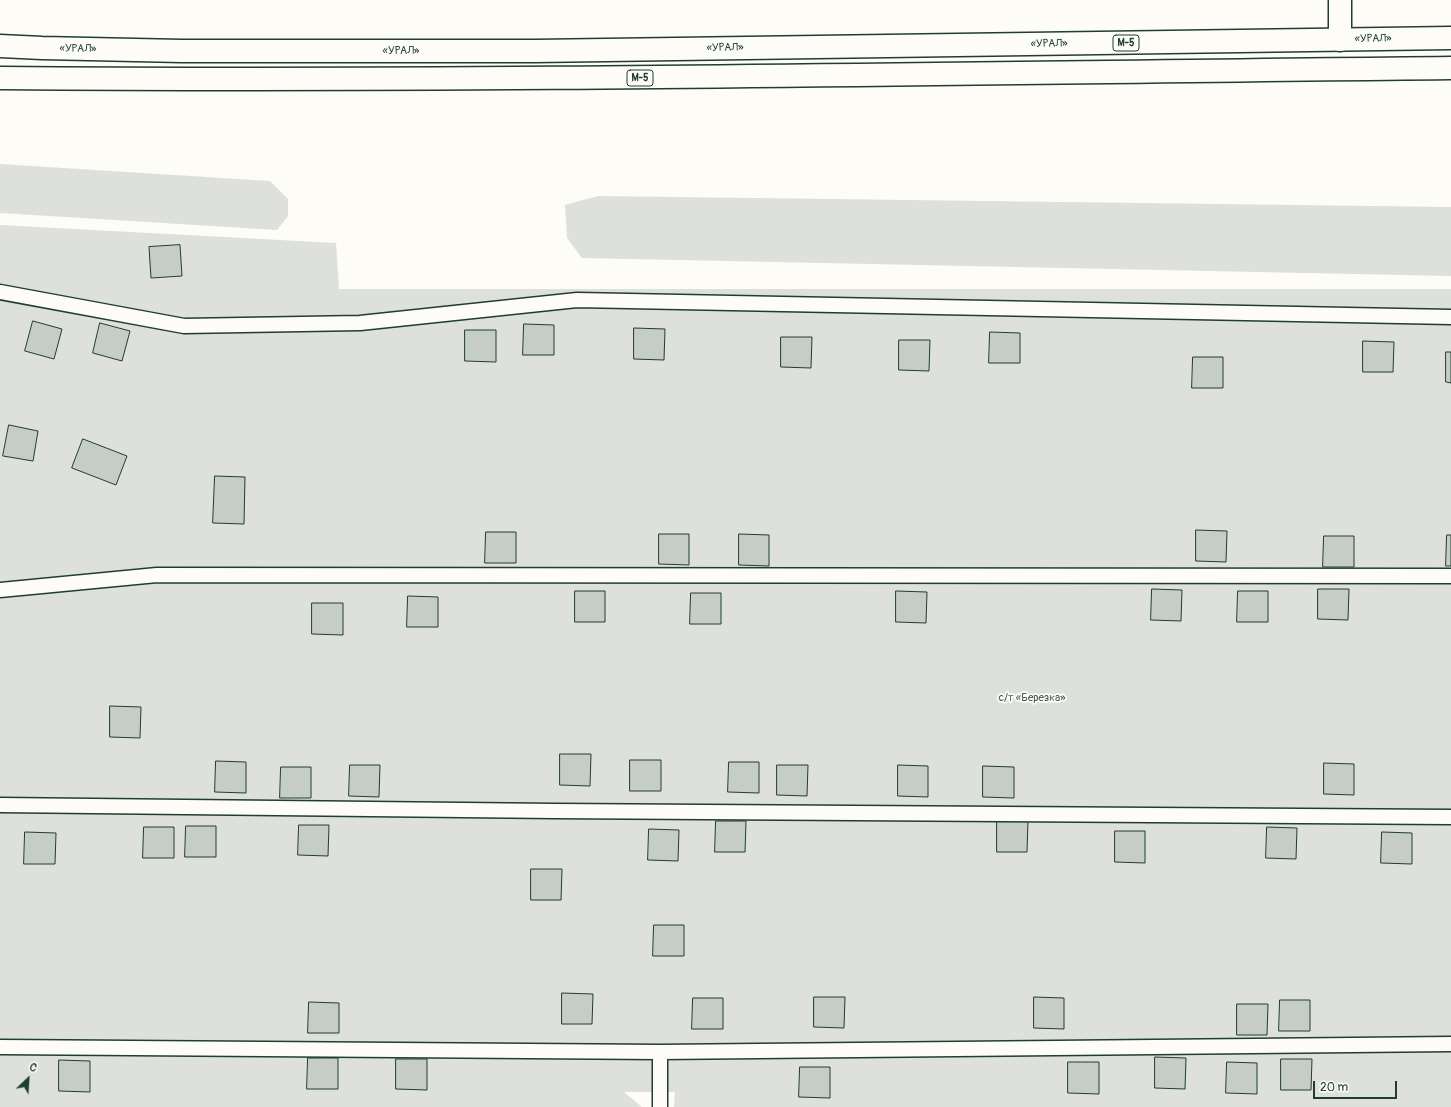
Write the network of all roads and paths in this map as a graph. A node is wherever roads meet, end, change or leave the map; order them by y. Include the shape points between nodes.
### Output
1 (1340, 0) edge
2 (1451, 38) edge
3 (1340, 40) junction
4 (0, 46) edge
5 (1451, 68) edge
6 (0, 78) edge
7 (0, 292) edge
8 (1451, 317) edge
9 (1451, 576) edge
10 (0, 590) edge
11 (0, 805) edge
12 (1451, 817) edge
13 (1451, 1044) edge
14 (0, 1047) edge
15 (660, 1052) junction
16 (660, 1107) edge

1 - 3 main road
2 - 3 main road, «УРАЛ» / М-5
3 - 4 main road, «УРАЛ» / М-5 via 519,51 182,51
5 - 6 main road, М-5 via 536,79
7 - 8 lane via 184,326 360,323 578,300
9 - 10 lane via 157,575
11 - 12 lane
13 - 15 lane
14 - 15 lane
15 - 16 lane

